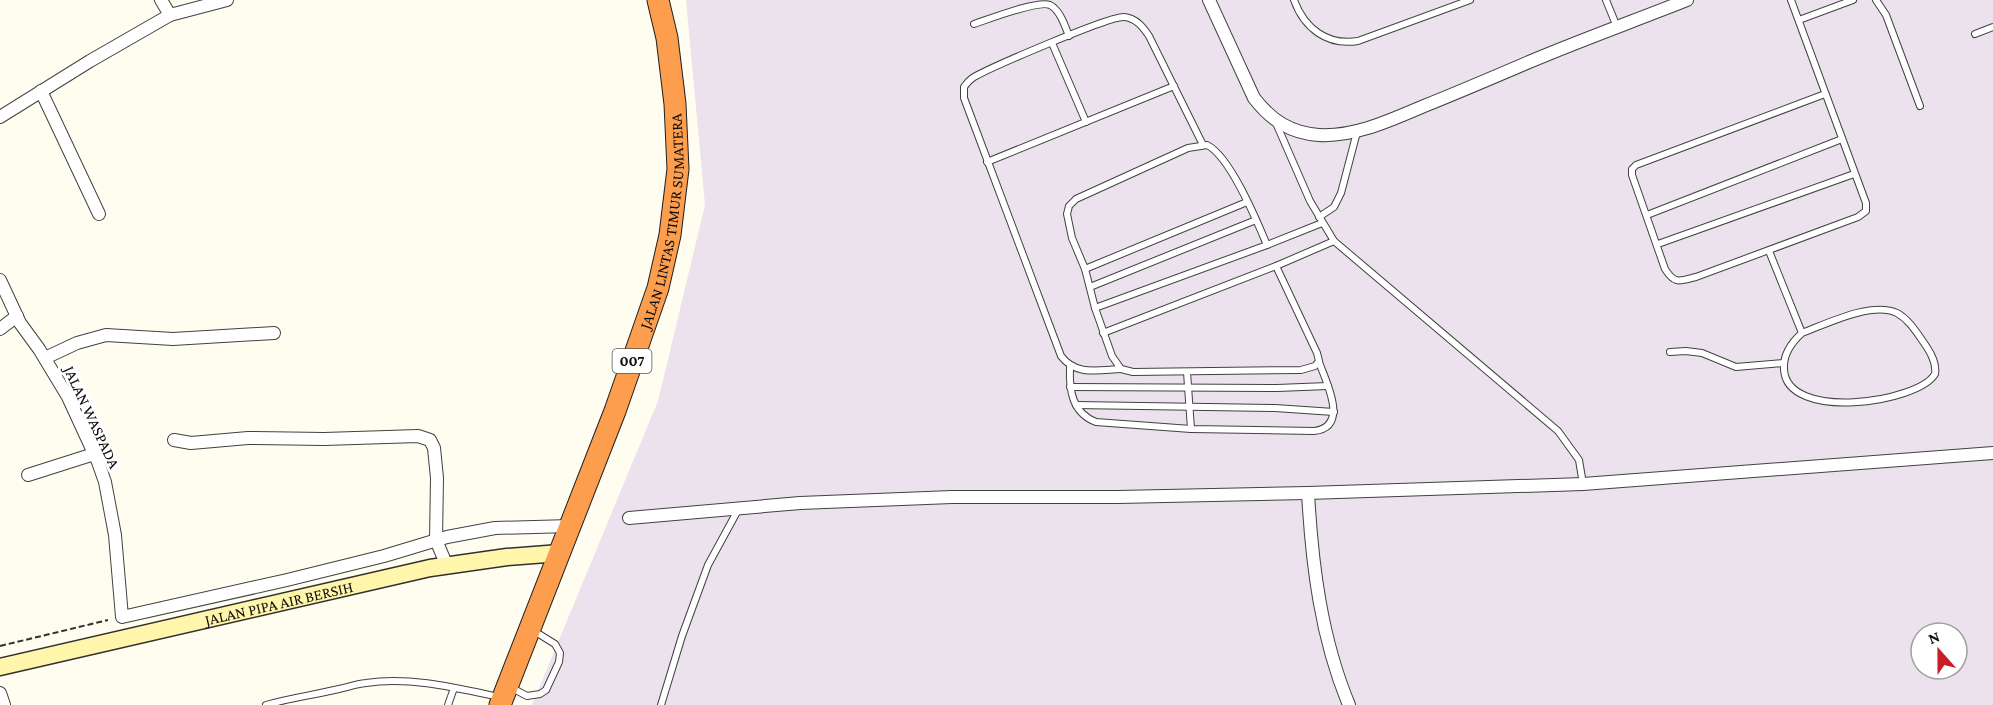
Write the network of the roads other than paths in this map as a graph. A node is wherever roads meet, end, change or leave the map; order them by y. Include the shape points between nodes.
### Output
1 (161, 0) edge
2 (226, 0) edge
3 (658, 0) edge
4 (1209, 0) edge
5 (1294, 0) edge
6 (1470, 0) edge
7 (1606, 0) edge
8 (1687, 0) edge
9 (1791, 0) edge
10 (1853, 0) edge
11 (1876, 0) edge
12 (170, 15) junction
13 (1799, 20) junction
14 (974, 24) dead end
15 (1618, 27) junction
16 (1993, 27) edge
17 (1975, 34) dead end
18 (1069, 36) junction
19 (1052, 44) junction
20 (1174, 86) junction
21 (41, 91) junction
22 (1825, 94) junction
23 (1920, 106) dead end
24 (0, 117) edge
25 (1276, 121) junction
26 (1086, 122) junction
27 (1357, 131) junction
28 (1842, 139) junction
29 (1203, 145) junction
30 (987, 162) junction
31 (1854, 174) junction
32 (1247, 202) junction
33 (99, 214) dead end
34 (1647, 215) junction
35 (1256, 220) junction
36 (1321, 220) junction
37 (1334, 241) junction
38 (1658, 244) junction
39 (1267, 245) junction
40 (1769, 251) junction
41 (1276, 266) junction
42 (1084, 269) junction
43 (0, 280) edge
44 (1090, 287) junction
45 (1095, 308) junction
46 (17, 316) junction
47 (0, 329) edge
48 (274, 333) dead end
49 (1103, 333) junction
50 (1802, 333) junction
51 (1670, 352) dead end
52 (45, 358) junction
53 (1319, 362) junction
54 (1784, 363) junction
55 (1070, 367) junction
56 (1121, 369) junction
57 (1187, 372) junction
58 (1328, 386) junction
59 (1070, 387) junction
60 (1188, 388) junction
61 (1076, 405) junction
62 (1189, 407) junction
63 (1334, 412) junction
64 (1191, 429) junction
65 (174, 440) dead end
66 (1993, 453) edge
67 (94, 454) junction
68 (28, 475) dead end
69 (1583, 484) junction
70 (1308, 493) junction
71 (738, 510) junction
72 (629, 518) dead end
73 (570, 526) junction
74 (436, 540) junction
75 (560, 553) junction
76 (447, 566) junction
77 (531, 629) junction
78 (0, 667) edge
79 (454, 688) junction
80 (0, 693) edge
81 (504, 696) edge
82 (4, 705) edge
83 (266, 705) edge
84 (448, 705) edge
85 (661, 705) edge
86 (1349, 705) edge

1 - 12 street
2 - 12 street
3 - 73 highway, JALAN LINTAS TIMUR SUMATERA / 007 via 675,104 678,169 670,235 654,299
4 - 25 street via 1254,98
5 - 6 lane via 1310,28 1330,40 1349,42
7 - 15 lane
8 - 15 street
9 - 13 lane
10 - 13 lane
11 - 23 lane via 1886,15
12 - 21 street
13 - 22 lane
14 - 18 lane via 1047,3 1060,16
15 - 27 street
16 - 17 lane
18 - 19 lane
18 - 20 lane via 1112,19 1130,19 1145,30
19 - 26 lane
19 - 30 lane via 988,70 965,85 964,98
20 - 26 lane
20 - 29 lane
21 - 24 street
21 - 33 street
22 - 28 lane
22 - 34 lane via 1635,166 1632,175
25 - 27 street via 1301,133 1330,135
25 - 36 lane
26 - 30 lane
27 - 36 lane via 1341,193
28 - 31 lane
28 - 34 lane
29 - 32 lane via 1221,156
29 - 42 lane via 1188,148 1076,199 1069,206 1068,226
30 - 55 lane via 1058,352
31 - 38 lane
31 - 40 lane via 1866,203 1864,213
32 - 35 lane
32 - 42 lane
34 - 38 lane
35 - 39 lane
35 - 44 lane
36 - 37 lane
36 - 39 lane
37 - 41 lane
37 - 69 lane via 1558,431 1579,460
38 - 40 lane via 1665,269 1676,281
39 - 45 lane
40 - 50 lane
41 - 49 lane
41 - 53 lane
42 - 44 lane
43 - 46 street, JALAN WASPADA
44 - 45 lane
45 - 49 lane
46 - 47 street
46 - 52 street, JALAN WASPADA
48 - 52 street via 173,339 106,335
49 - 56 lane
50 - 54 lane
50 - 54 lane via 1863,312 1892,311 1919,336 1934,362 1935,374 1921,386 1893,395 1848,403 1828,402 1793,390 1785,378
51 - 54 lane via 1702,353 1736,367
52 - 67 street, JALAN WASPADA
53 - 57 lane via 1301,370
53 - 58 lane
55 - 56 lane
55 - 59 lane
56 - 57 lane
57 - 60 lane
58 - 60 lane
58 - 63 lane
59 - 60 lane
59 - 61 lane
60 - 62 lane
61 - 62 lane
61 - 64 lane via 1096,422
62 - 63 lane
62 - 64 lane
63 - 64 lane via 1330,424 1319,431
65 - 74 street via 191,443 248,438 428,439 433,444 438,478
66 - 69 street
67 - 68 street
67 - 74 street, JALAN WASPADA via 105,483 115,535 122,617 287,580
69 - 70 street
70 - 71 street via 952,496
70 - 86 street via 1321,612
71 - 72 street
71 - 85 lane via 708,565
73 - 74 street via 495,528
73 - 75 highway, JALAN LINTAS TIMUR SUMATERA / 007
74 - 76 street
75 - 76 street, JALAN PIPA AIR BERSIH
75 - 77 highway, JALAN LINTAS TIMUR SUMATERA / 007
76 - 78 street, JALAN PIPA AIR BERSIH
77 - 81 highway, JALAN LINTAS TIMUR SUMATERA / 007
77 - 81 lane via 555,644 560,653 558,662 546,690 540,694
79 - 81 lane
79 - 83 lane via 396,681 365,683
79 - 84 lane
80 - 82 street

